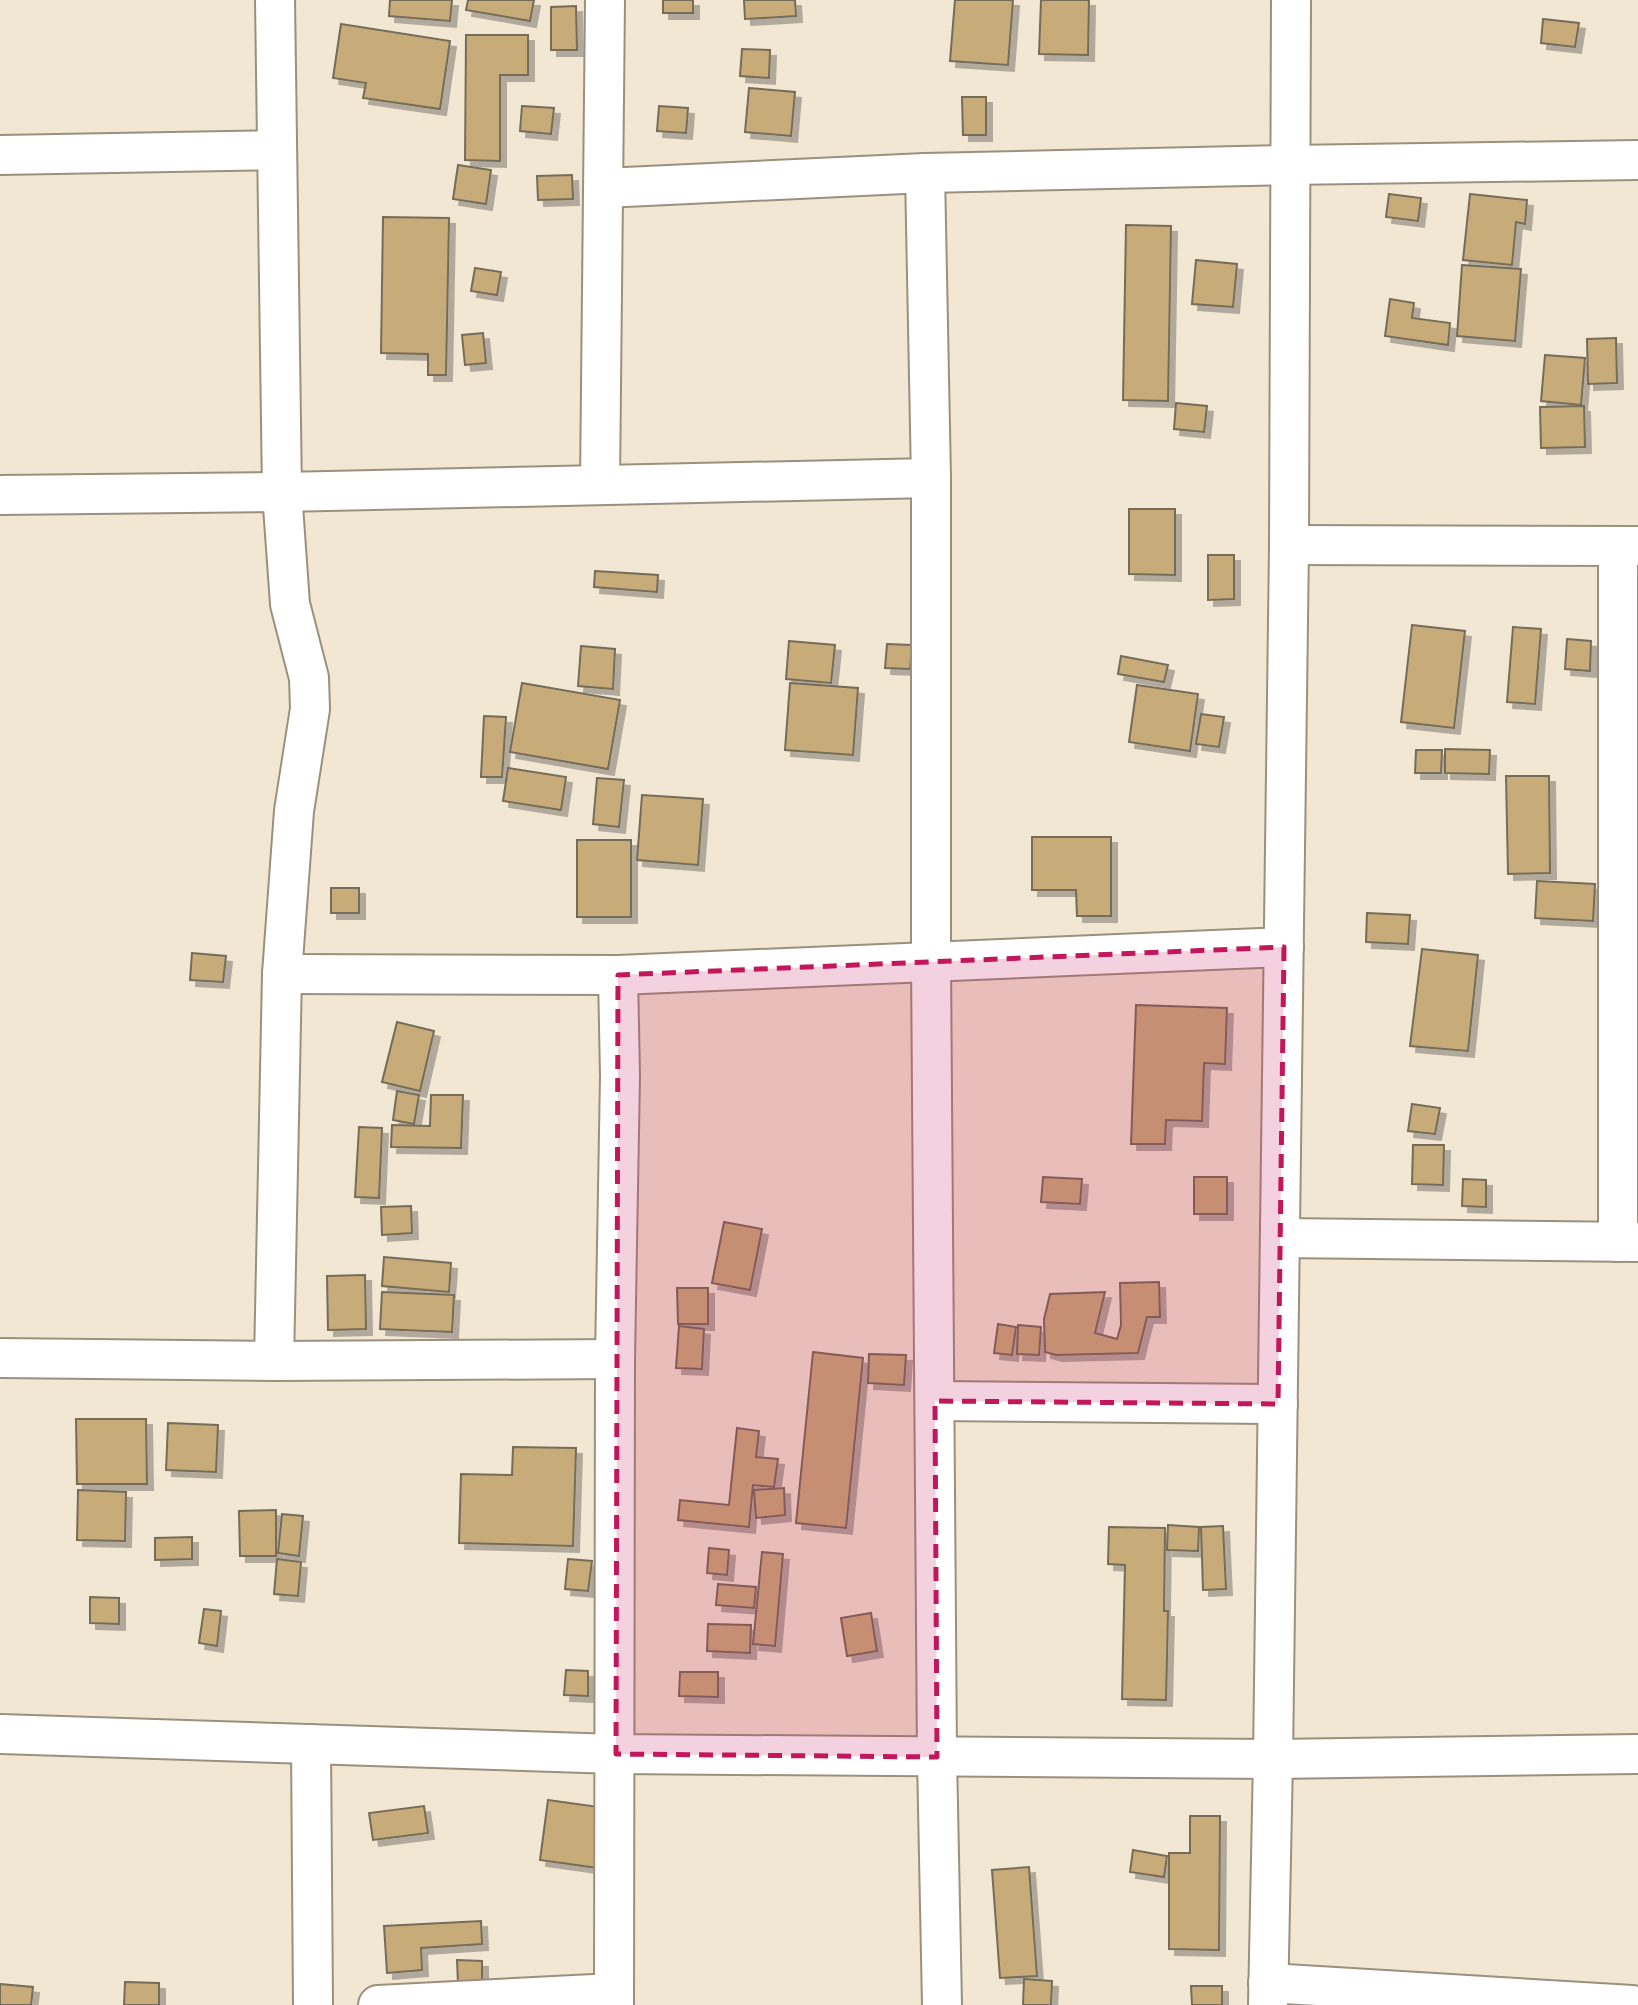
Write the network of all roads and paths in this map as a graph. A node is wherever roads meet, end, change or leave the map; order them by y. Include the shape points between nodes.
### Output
1 (275, 0) edge
2 (605, 0) edge
3 (1291, 0) edge
4 (277, 150) junction
5 (0, 155) edge
6 (1638, 160) edge
7 (1289, 165) junction
8 (925, 173) junction
9 (604, 188) junction
10 (931, 478) junction
11 (600, 485) junction
12 (282, 492) junction
13 (0, 495) edge
14 (1289, 545) junction
15 (1628, 546) edge
16 (1284, 947) junction
17 (931, 962) junction
18 (282, 974) junction
19 (618, 975) junction
20 (1628, 983) edge
21 (1280, 1238) junction
22 (1628, 1242) edge
23 (0, 1358) edge
24 (615, 1359) junction
25 (274, 1361) junction
26 (935, 1401) junction
27 (1278, 1404) junction
28 (0, 1734) edge
29 (311, 1744) junction
30 (616, 1754) junction
31 (1638, 1754) edge
32 (937, 1757) junction
33 (1273, 1759) junction
34 (1268, 1994) edge
35 (614, 1999) edge
36 (313, 2005) edge
37 (378, 2005) edge
38 (942, 2005) edge
39 (1632, 2005) edge

1 - 4 street
2 - 9 street
3 - 7 street
4 - 5 street
4 - 12 street
6 - 7 street
7 - 8 street
7 - 14 street
8 - 9 street
8 - 10 street
9 - 11 street
10 - 11 street
10 - 17 street
11 - 12 street
12 - 13 street
12 - 18 street via 290,604 309,678 310,709 294,811
14 - 15 street
14 - 16 street
15 - 20 street
16 - 17 street
16 - 21 street
17 - 19 street
17 - 26 street
18 - 19 street
18 - 25 street
19 - 24 street
20 - 22 street
21 - 22 street
21 - 27 street
23 - 25 street
24 - 25 street
24 - 30 street
26 - 27 street
26 - 32 street
27 - 33 street
28 - 29 street
29 - 30 street
29 - 36 street
30 - 32 street
30 - 35 street
31 - 33 street
32 - 33 street
32 - 38 street
33 - 34 street
34 - 39 street
35 - 37 street

